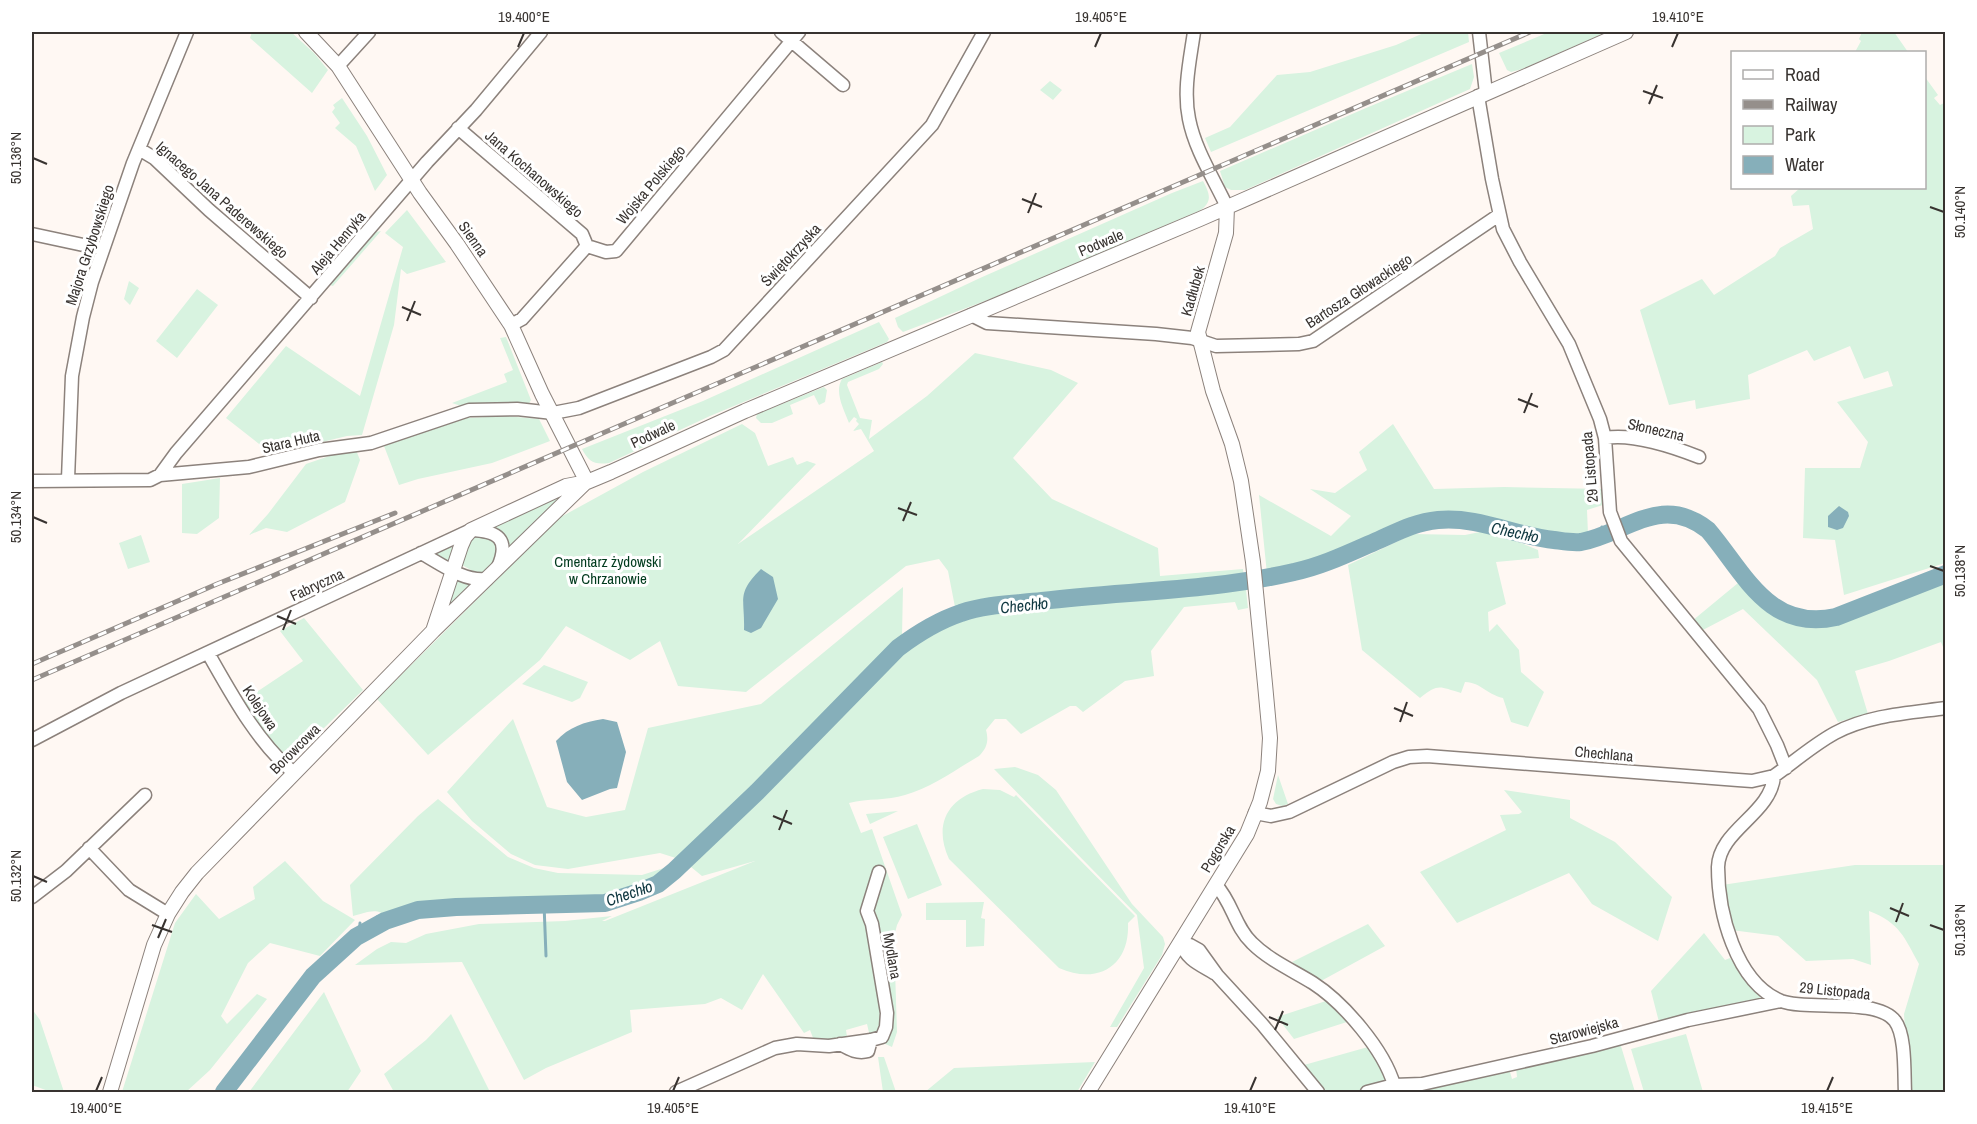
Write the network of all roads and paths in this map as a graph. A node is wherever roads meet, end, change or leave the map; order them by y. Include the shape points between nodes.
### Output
1 (187, 32) edge
2 (306, 32) edge
3 (369, 32) edge
4 (541, 32) edge
5 (781, 32) edge
6 (984, 32) edge
7 (1194, 32) edge
8 (1479, 32) edge
9 (1626, 32) edge
10 (796, 36) edge
11 (338, 66) junction
12 (843, 85) dead end
13 (1482, 94) junction
14 (458, 128) junction
15 (139, 149) junction
16 (412, 180) junction
17 (1227, 207) junction
18 (1499, 215) junction
19 (32, 234) edge
20 (587, 246) junction
21 (102, 249) junction
22 (311, 298) junction
23 (971, 315) junction
24 (511, 325) junction
25 (1200, 340) junction
26 (553, 413) junction
27 (1605, 438) junction
28 (1699, 457) dead end
29 (160, 475) junction
30 (68, 479) junction
31 (32, 481) edge
32 (587, 482) junction
33 (471, 530) junction
34 (421, 553) junction
35 (498, 568) junction
36 (454, 570) junction
37 (487, 579) junction
38 (1255, 591) joint
39 (433, 631) junction
40 (208, 654) junction
41 (1946, 708) edge
42 (32, 740) edge
43 (1786, 768) junction
44 (294, 774) junction
45 (1774, 777) junction
46 (145, 795) dead end
47 (1255, 813) junction
48 (89, 848) junction
49 (879, 872) dead end
50 (1216, 885) junction
51 (32, 897) edge
52 (168, 914) junction
53 (1181, 943) junction
54 (1781, 1001) junction
55 (1394, 1085) junction
56 (110, 1092) edge
57 (676, 1092) edge
58 (1088, 1092) edge
59 (1318, 1092) edge
60 (1367, 1092) edge
61 (1905, 1092) edge

1 - 15 street, Majora Grzybowskiego
2 - 11 street, Sienna
3 - 11 street
4 - 14 street, Aleja Henryka
5 - 10 street
6 - 26 street, Świętokrzyska via 932,125 724,350 606,399
7 - 17 street, Kadłubek via 1187,73 1189,120
8 - 13 street, 29 Listopada
9 - 13 street, Podwale
10 - 12 street
10 - 20 street, Wojska Polskiego via 616,250 606,252
11 - 16 street, Sienna
13 - 17 street, Podwale
13 - 18 street, 29 Listopada
14 - 16 street, Aleja Henryka
14 - 20 street, Jana Kochanowskiego via 582,234
15 - 21 street, Majora Grzybowskiego
15 - 22 street, Ignacego Jana Paderewskiego via 154,158
16 - 22 street, Aleja Henryka
16 - 24 street, Sienna
17 - 23 street, Podwale
17 - 25 street, Kadłubek via 1227,232 1200,322
18 - 25 street, Bartosza Głowackiego via 1313,340 1299,344 1216,345
18 - 27 street, 29 Listopada via 1520,262 1569,344
19 - 21 street
20 - 24 street via 522,319
21 - 30 street, Majora Grzybowskiego via 83,316 72,376
22 - 29 street, Aleja Henryka
23 - 25 street, Bartosza Głowackiego via 987,323
23 - 32 street, Podwale
24 - 26 street, Sienna
25 - 38 street, Kadłubek via 1238,466
26 - 29 street, Stara Huta via 469,410 371,443 319,450 249,467
26 - 32 street, Sienna
27 - 28 street, Słoneczna via 1649,442
27 - 43 street, 29 Listopada via 1609,509 1621,541 1759,709
29 - 30 street, Stara Huta via 150,480
30 - 31 street, Stara Huta
32 - 33 street, Fabryczna via 566,486
32 - 35 street, Borowcowa
33 - 34 street, Fabryczna
33 - 35 street via 498,535 504,555
33 - 36 street
34 - 36 street
34 - 40 street, Fabryczna
35 - 37 street, Borowcowa
36 - 37 street via 464,577
36 - 39 street
37 - 39 street, Borowcowa
38 - 47 street, Pogorska via 1270,738 1268,771
39 - 44 street, Borowcowa
40 - 42 street, Fabryczna via 113,697
40 - 44 street, Kolejowa via 254,728
41 - 43 street via 1855,725 1821,741
43 - 45 street
44 - 52 street, Borowcowa via 197,873
45 - 47 street, Chechlana via 1752,781 1427,756 1392,762 1289,813
45 - 54 street, 29 Listopada via 1764,802 1719,856 1718,869 1721,908 1735,954 1747,973
46 - 48 street
47 - 50 street, Pogorska via 1248,834
48 - 51 street
48 - 52 street via 129,890
49 - 57 street, Mydlana via 867,911 887,1014 882,1036 871,1040 868,1051 862,1053 840,1044 775,1048
50 - 53 street, Pogorska
50 - 55 street via 1250,942 1321,989 1356,1022 1390,1070
52 - 56 street, Borowcowa via 154,945
53 - 58 street, Pogorska
53 - 59 street via 1192,961 1217,975
54 - 55 street, Starowiejska via 1422,1084
54 - 61 street, 29 Listopada via 1859,1006 1891,1017 1896,1021 1902,1043
55 - 60 street, Starowiejska

